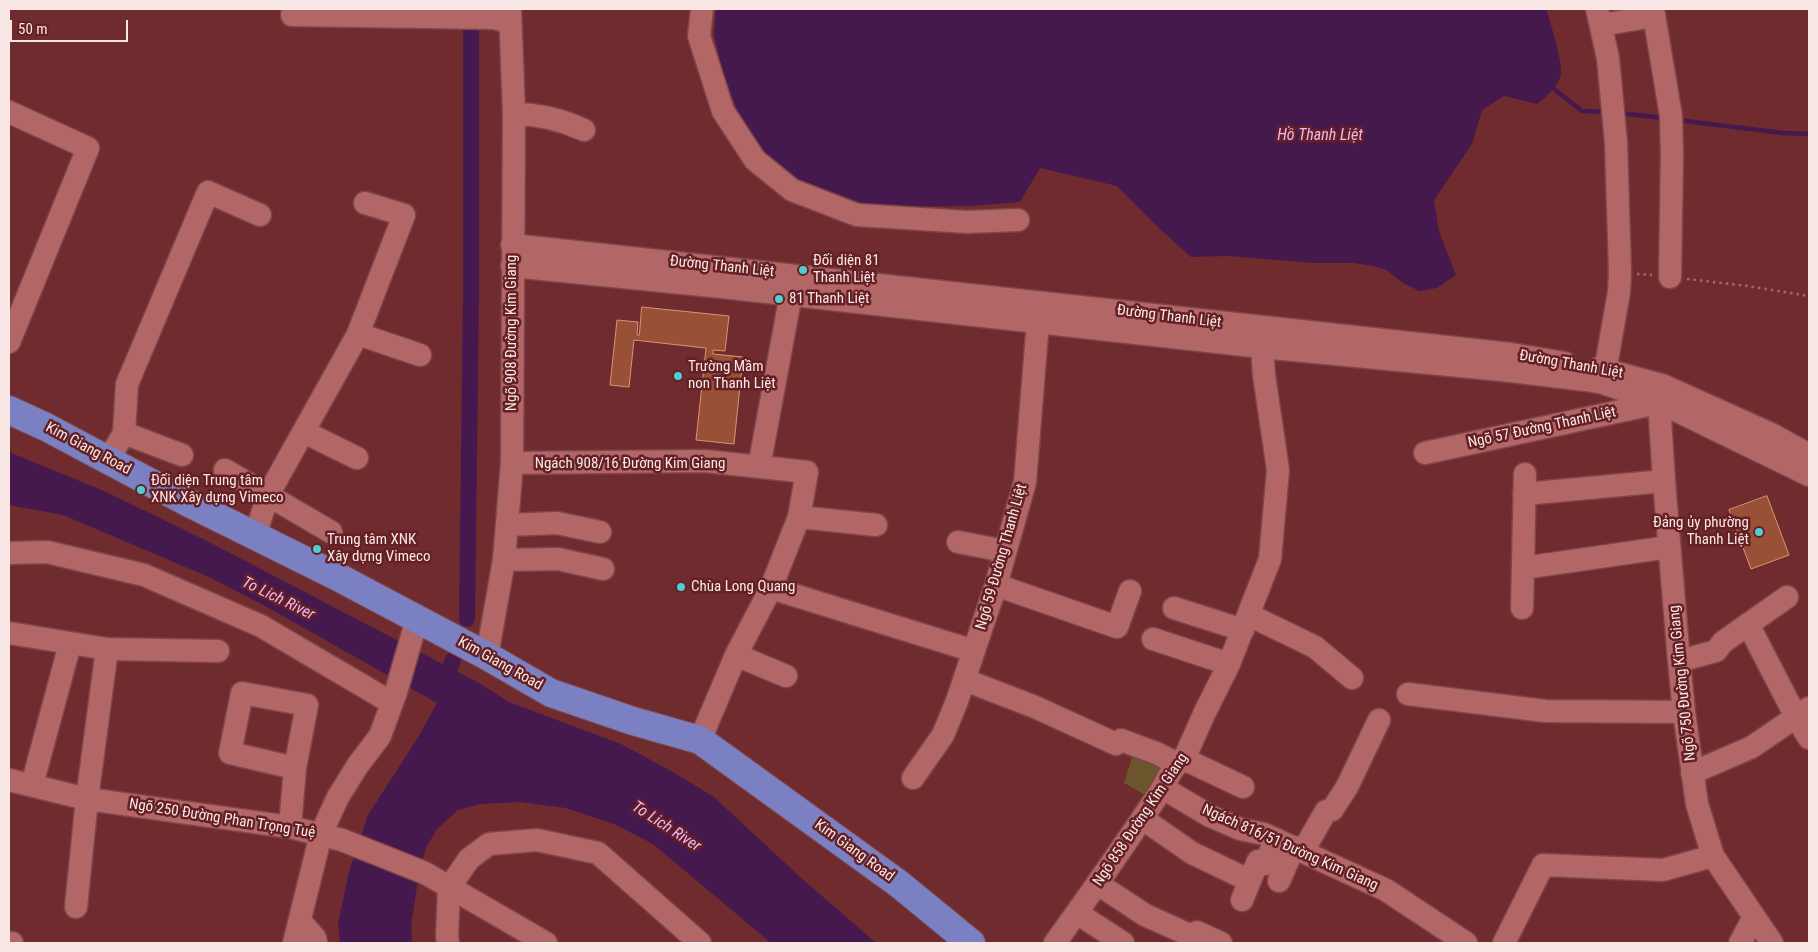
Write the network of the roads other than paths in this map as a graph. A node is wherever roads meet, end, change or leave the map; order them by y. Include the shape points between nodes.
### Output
1 (702, 9) edge
2 (1653, 12) edge
3 (292, 16) dead end
4 (505, 16) edge
5 (1599, 17) edge
6 (9, 112) edge
7 (514, 114) junction
8 (584, 130) dead end
9 (366, 203) dead end
10 (260, 215) dead end
11 (1018, 220) dead end
12 (512, 255) junction
13 (1670, 277) road end
14 (791, 294) junction
15 (13, 318) edge
16 (1038, 321) junction
17 (358, 334) junction
18 (9, 342) edge
19 (1262, 347) junction
20 (420, 355) dead end
21 (1604, 376) junction
22 (1661, 394) junction
23 (9, 410) edge
24 (304, 432) junction
25 (124, 433) junction
26 (1425, 453) dead end
27 (182, 455) dead end
28 (1809, 455) edge
29 (357, 458) dead end
30 (108, 460) junction
31 (512, 463) junction
32 (759, 467) junction
33 (225, 470) dead end
34 (1809, 475) edge
35 (1664, 481) junction
36 (268, 495) junction
37 (799, 517) junction
38 (507, 525) junction
39 (876, 525) dead end
40 (331, 532) dead end
41 (600, 532) dead end
42 (255, 536) junction
43 (958, 542) dead end
44 (1669, 547) junction
45 (1005, 551) junction
46 (9, 553) edge
47 (504, 560) junction
48 (1523, 568) junction
49 (603, 569) dead end
50 (996, 585) junction
51 (771, 588) junction
52 (1130, 591) dead end
53 (1787, 597) dead end
54 (1174, 608) dead end
55 (1522, 608) dead end
56 (1246, 622) junction
57 (1748, 624) junction
58 (413, 631) junction
59 (9, 633) edge
60 (1153, 639) dead end
61 (70, 644) junction
62 (107, 650) junction
63 (218, 651) dead end
64 (974, 651) junction
65 (736, 655) junction
66 (487, 656) junction
67 (1679, 660) junction
68 (1229, 664) junction
69 (786, 676) dead end
70 (1352, 678) dead end
71 (965, 680) junction
72 (1408, 694) dead end
73 (394, 698) junction
74 (1684, 712) junction
75 (1803, 713) edge
76 (1379, 720) dead end
77 (1809, 738) edge
78 (700, 740) junction
79 (1180, 761) junction
80 (296, 768) dead end
81 (1692, 773) junction
82 (913, 778) dead end
83 (9, 780) edge
84 (32, 785) junction
85 (1242, 787) dead end
86 (1163, 788) junction
87 (87, 799) junction
88 (1143, 819) junction
89 (290, 827) junction
90 (331, 837) junction
91 (1291, 846) junction
92 (1713, 856) junction
93 (1244, 878) dead end
94 (1279, 881) dead end
95 (1098, 884) junction
96 (449, 888) junction
97 (1242, 900) dead end
98 (76, 907) dead end
99 (1076, 913) junction
100 (1754, 917) junction
101 (300, 921) junction
102 (1192, 940) edge
103 (294, 943) edge
104 (316, 943) edge
105 (448, 943) edge
106 (546, 943) edge
107 (700, 943) edge
108 (971, 943) edge
109 (1055, 943) edge
110 (1123, 943) edge
111 (1221, 943) edge
112 (1466, 943) edge
113 (1504, 943) edge
114 (1740, 943) edge
115 (1772, 943) edge

1 - 11 street via 699,36 723,112 755,160 792,190 857,215 967,222
2 - 5 street
2 - 13 street via 1672,124
3 - 4 street
4 - 7 street, Ngõ 908 Đường Kim Giang
5 - 21 street via 1608,58 1616,144 1620,272 1620,292
6 - 15 street via 88,148
7 - 8 street via 535,114
7 - 12 street, Ngõ 908 Đường Kim Giang
9 - 17 street via 404,215
10 - 25 street via 208,192 127,384
12 - 14 street, Đường Thanh Liệt
12 - 21 street, Đường Thanh Liệt via 1511,354
12 - 31 street, Ngõ 908 Đường Kim Giang
14 - 16 street, Đường Thanh Liệt
14 - 32 street
15 - 18 street
16 - 19 street, Đường Thanh Liệt
16 - 45 street, Ngõ 59 Đường Thanh Liệt via 1024,482
17 - 20 street
17 - 24 street
19 - 21 street, Đường Thanh Liệt via 1502,370
19 - 56 street, Ngõ 858 Đường Kim Giang via 1278,470 1270,559
21 - 22 street, Đường Thanh Liệt
22 - 26 street, Ngõ 57 Đường Thanh Liệt
22 - 28 street, Đường Thanh Liệt via 1746,422
22 - 34 street
22 - 35 street, Ngõ 750 Đường Kim Giang
23 - 30 main road, Kim Giang Road
24 - 29 street
24 - 36 street
25 - 27 street
25 - 30 street
30 - 42 main road, Kim Giang Road
31 - 32 street, Ngách 908/16 Đường Kim Giang via 705,461
31 - 38 street, Ngõ 908 Đường Kim Giang
32 - 37 street, Ngách 908/16 Đường Kim Giang via 807,472
33 - 36 street
35 - 44 street, Ngõ 750 Đường Kim Giang
35 - 48 street via 1524,484
36 - 40 street
36 - 42 street
37 - 39 street
37 - 51 street
38 - 41 street via 557,522
38 - 47 street, Ngõ 908 Đường Kim Giang
42 - 58 main road, Kim Giang Road
43 - 45 street
44 - 48 street
44 - 67 street, Ngõ 750 Đường Kim Giang
45 - 50 street, Ngõ 59 Đường Thanh Liệt
46 - 73 street via 47,552 144,575 261,626
47 - 49 street via 558,559
47 - 66 street, Ngõ 908 Đường Kim Giang
48 - 55 street
50 - 52 street via 1117,627
50 - 64 street, Ngõ 59 Đường Thanh Liệt
51 - 64 street
51 - 65 street
53 - 57 street
54 - 56 street
56 - 68 street, Ngõ 858 Đường Kim Giang
56 - 70 street via 1315,647
57 - 67 street via 1716,651
57 - 75 street
58 - 66 main road, Kim Giang Road
58 - 73 street
59 - 61 street
60 - 68 street
61 - 62 street
61 - 84 street
62 - 63 street
62 - 87 street
64 - 71 street, Ngõ 59 Đường Thanh Liệt
65 - 69 street
65 - 78 street
66 - 78 main road, Kim Giang Road via 551,693
67 - 74 street, Ngõ 750 Đường Kim Giang
68 - 79 street, Ngõ 858 Đường Kim Giang
71 - 79 street via 1116,744 1121,740
71 - 82 street, Ngõ 59 Đường Thanh Liệt via 943,735
72 - 74 street via 1546,711
73 - 90 street via 380,736 338,797
74 - 81 street, Ngõ 750 Đường Kim Giang
75 - 77 street
75 - 81 street via 1752,747
76 - 91 street via 1348,786 1332,810
78 - 108 main road, Kim Giang Road via 899,884
79 - 85 street
79 - 86 street, Ngõ 858 Đường Kim Giang
80 - 89 street
81 - 92 street, Ngõ 750 Đường Kim Giang via 1697,804
83 - 84 street, Ngõ 250 Đường Phan Trọng Tuệ
84 - 87 street, Ngõ 250 Đường Phan Trọng Tuệ
86 - 88 street, Ngõ 858 Đường Kim Giang
86 - 91 street, Ngách 816/51 Đường Kim Giang via 1210,816
87 - 89 street, Ngõ 250 Đường Phan Trọng Tuệ
87 - 98 street
88 - 93 street via 1192,853
88 - 95 street, Ngõ 858 Đường Kim Giang
89 - 90 street, Ngõ 250 Đường Phan Trọng Tuệ
90 - 96 street, Ngõ 250 Đường Phan Trọng Tuệ via 425,873
90 - 101 street
91 - 94 street
91 - 97 street via 1266,864 1258,861
91 - 112 street, Ngách 816/51 Đường Kim Giang via 1386,890
92 - 100 street, Ngõ 750 Đường Kim Giang
92 - 113 street via 1663,870 1543,865
95 - 99 street, Ngõ 858 Đường Kim Giang
95 - 102 street via 1145,915 1164,922
96 - 105 street
96 - 106 street, Ngõ 250 Đường Phan Trọng Tuệ
96 - 107 street via 469,859 490,844 537,840 590,851 598,853
99 - 109 street, Ngõ 858 Đường Kim Giang
99 - 110 street
100 - 114 street
100 - 115 street, Ngõ 750 Đường Kim Giang
101 - 103 street
101 - 104 street
102 - 111 street via 1197,932

